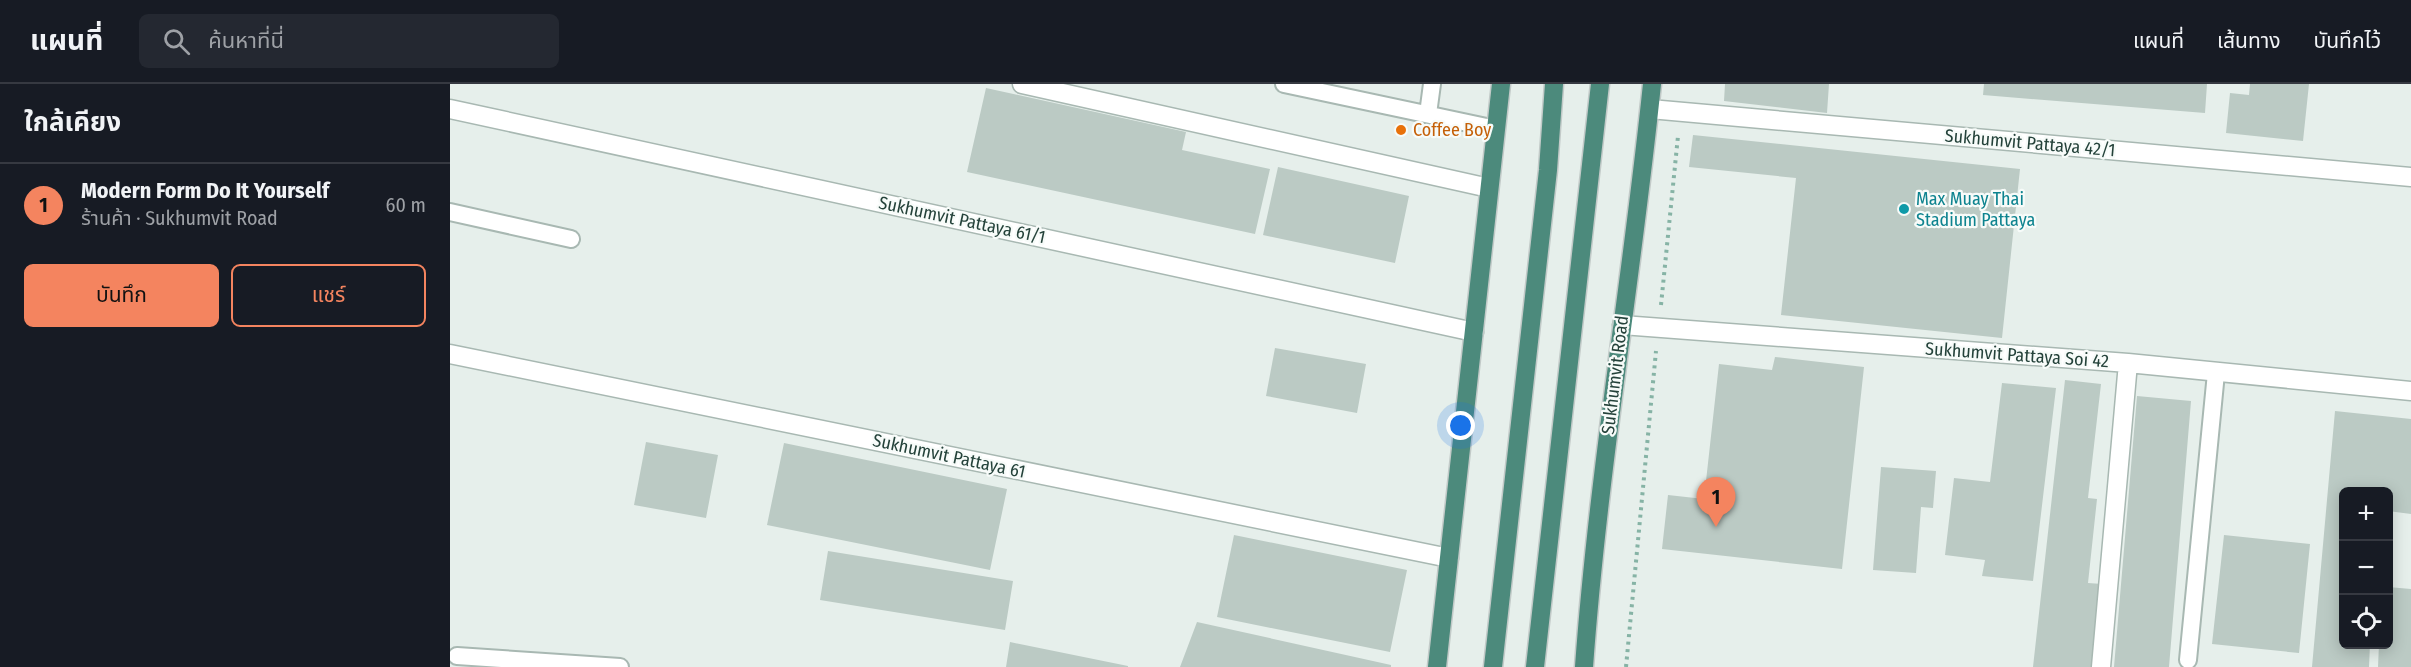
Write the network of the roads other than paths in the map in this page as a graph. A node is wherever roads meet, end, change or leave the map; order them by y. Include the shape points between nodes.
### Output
1 (1022, 84) edge
2 (1284, 84) edge
3 (1432, 84) edge
4 (1501, 84) edge
5 (1554, 84) edge
6 (1600, 84) edge
7 (1652, 84) edge
8 (450, 109) edge
9 (1650, 109) junction
10 (1428, 114) junction
11 (1496, 129) junction
12 (2411, 177) edge
13 (1489, 188) junction
14 (450, 212) edge
15 (571, 239) dead end
16 (1622, 325) junction
17 (1474, 332) junction
18 (450, 354) edge
19 (2128, 363) junction
20 (2216, 373) junction
21 (2411, 391) edge
22 (1449, 558) junction
23 (453, 655) edge
24 (2188, 660) dead end
25 (494, 667) edge
26 (620, 667) edge
27 (1437, 667) edge
28 (1492, 667) edge
29 (1535, 667) edge
30 (1584, 667) edge
31 (2102, 667) edge

1 - 13 street
2 - 10 lane
3 - 10 lane
4 - 11 highway
5 - 28 highway via 1548,170
6 - 29 highway
7 - 9 highway, Sukhumvit Road
8 - 17 street, Sukhumvit Pattaya 61/1
9 - 12 street, Sukhumvit Pattaya 42/1
9 - 16 highway, Sukhumvit Road
10 - 11 lane
11 - 13 highway
13 - 17 highway
14 - 15 lane
16 - 19 street, Sukhumvit Pattaya Soi 42
16 - 30 highway, Sukhumvit Road
17 - 22 highway
18 - 22 street, Sukhumvit Pattaya 61
19 - 20 street, Sukhumvit Pattaya Soi 42
19 - 31 street
20 - 21 street, Sukhumvit Pattaya Soi 42
20 - 24 lane
22 - 27 highway
23 - 25 lane
23 - 26 lane

